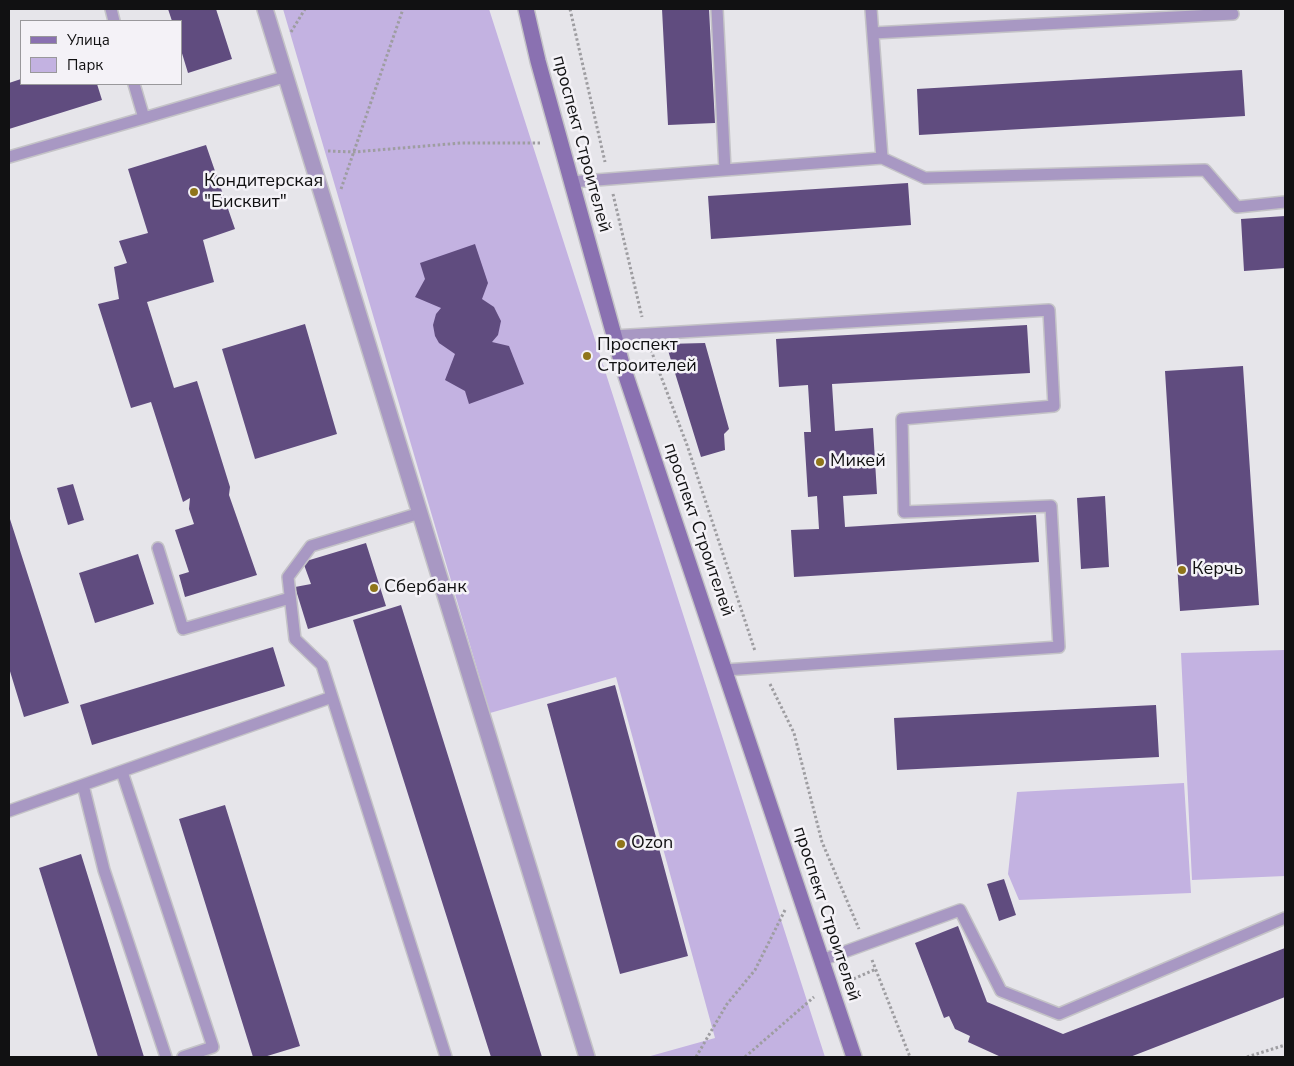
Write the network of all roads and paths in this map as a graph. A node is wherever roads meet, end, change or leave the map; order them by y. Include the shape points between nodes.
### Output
1 (265, 9) edge
2 (403, 9) edge
3 (526, 9) edge
4 (570, 9) edge
5 (717, 9) edge
6 (871, 9) edge
7 (1233, 14) dead end
8 (873, 33) junction
9 (284, 77) junction
10 (134, 85) edge
11 (144, 118) junction
12 (540, 143) dead end
13 (354, 152) junction
14 (310, 155) junction
15 (9, 157) edge
16 (882, 158) junction
17 (726, 170) junction
18 (609, 179) junction
19 (572, 182) junction
20 (1285, 202) edge
21 (329, 217) junction
22 (646, 334) junction
23 (614, 336) junction
24 (420, 513) junction
25 (158, 548) dead end
26 (290, 598) junction
27 (763, 668) junction
28 (725, 670) junction
29 (332, 697) junction
30 (122, 772) junction
31 (83, 785) junction
32 (9, 811) edge
33 (786, 908) dead end
34 (1285, 918) edge
35 (865, 944) junction
36 (822, 960) junction
37 (876, 969) junction
38 (831, 989) junction
39 (1285, 1045) edge
40 (166, 1057) edge
41 (183, 1057) edge
42 (446, 1057) edge
43 (587, 1057) edge
44 (696, 1057) edge
45 (745, 1057) edge
46 (854, 1057) edge
47 (910, 1057) edge
48 (1247, 1057) edge

1 - 9 street
2 - 13 path
3 - 19 main road, проспект Строителей
4 - 18 path
5 - 17 lane
6 - 8 lane
7 - 8 lane
8 - 16 lane
9 - 11 lane
9 - 14 street
10 - 11 lane
11 - 15 lane
12 - 13 path via 461,143
13 - 14 path via 324,151
13 - 21 path
14 - 21 street
16 - 17 lane
16 - 20 lane via 925,178 1205,170 1237,207
17 - 18 lane
18 - 19 lane
18 - 22 path
19 - 23 main road, проспект Строителей
21 - 24 street
22 - 23 lane
22 - 27 path
22 - 27 lane via 1049,310 1054,406 902,419 902,447 904,512 1051,506 1059,647
23 - 28 main road, проспект Строителей
24 - 26 lane via 311,546 288,577
24 - 43 street
25 - 26 lane via 183,630
26 - 29 lane via 295,640 322,665
27 - 28 lane
27 - 35 path via 794,733 822,842
28 - 36 main road, проспект Строителей
29 - 30 lane
29 - 42 lane
30 - 31 lane
30 - 41 lane via 213,1046
31 - 32 lane
31 - 40 lane via 104,870
33 - 44 path via 755,970 727,1004
34 - 35 lane via 1059,1014 1002,992 960,910
35 - 36 lane
35 - 37 path
36 - 38 main road, проспект Строителей
37 - 38 path
37 - 47 path
38 - 45 path via 814,997
38 - 46 main road, проспект Строителей
39 - 48 path

